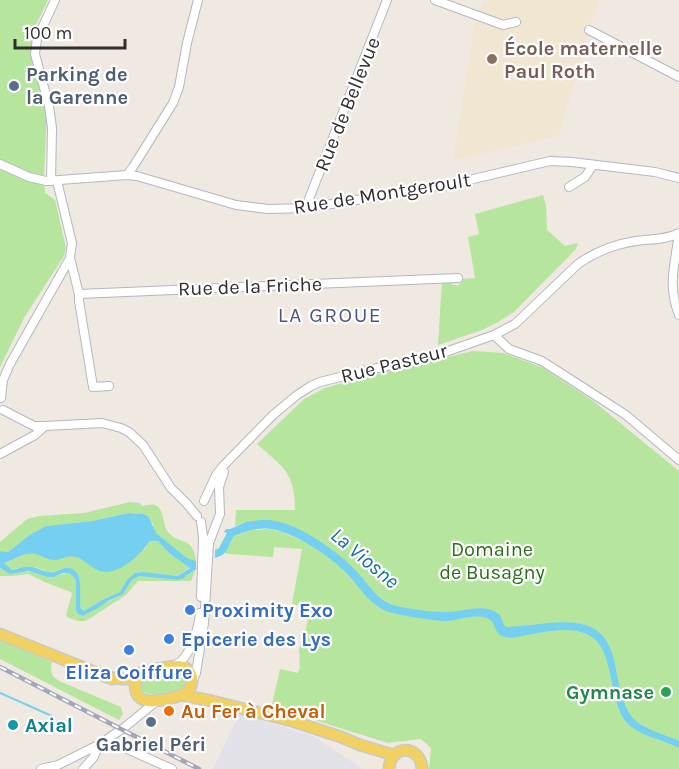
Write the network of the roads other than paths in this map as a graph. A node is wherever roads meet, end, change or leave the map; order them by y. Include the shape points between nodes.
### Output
1 (55, 0) edge
2 (198, 0) edge
3 (387, 0) edge
4 (435, 0) edge
5 (516, 22) dead end
6 (589, 30) dead end
7 (679, 77) edge
8 (0, 164) edge
9 (593, 165) junction
10 (127, 175) junction
11 (679, 178) edge
12 (54, 181) junction
13 (569, 187) dead end
14 (307, 208) junction
15 (678, 234) edge
16 (70, 258) junction
17 (458, 278) dead end
18 (79, 294) junction
19 (679, 315) edge
20 (494, 335) junction
21 (109, 386) dead end
22 (297, 395) junction
23 (0, 398) edge
24 (1, 411) edge
25 (45, 426) junction
26 (0, 454) edge
27 (679, 460) edge
28 (184, 501) junction
29 (202, 502) junction
30 (219, 507) junction
31 (199, 519) junction
32 (217, 520) junction
33 (206, 547) junction
34 (205, 570) junction
35 (0, 634) edge
36 (176, 665) junction
37 (141, 673) junction
38 (107, 677) junction
39 (192, 678) junction
40 (137, 694) junction
41 (181, 696) junction
42 (158, 699) junction
43 (212, 701) junction
44 (132, 720) junction
45 (104, 742) junction
46 (360, 745) junction
47 (394, 754) junction
48 (389, 768) edge
49 (41, 769) edge
50 (83, 769) edge
51 (172, 769) edge
52 (422, 769) edge

1 - 12 street via 37,39 35,54 49,106
2 - 10 street via 173,103
3 - 14 street, Rue de Bellevue
4 - 5 street via 503,25
6 - 7 street
8 - 12 street via 29,177
9 - 11 street, Rue de Montgeroult
9 - 13 street via 585,177
9 - 14 street, Rue de Montgeroult via 550,161 453,185
10 - 12 street, Rue de Montgeroult
10 - 14 street, Rue de Montgeroult via 236,206
12 - 16 street via 72,243
15 - 19 street via 672,284
15 - 20 street, Rue Pasteur via 618,245 586,258 521,319
16 - 18 street
16 - 23 street via 10,364
17 - 18 street, Rue de la Friche
18 - 21 street via 93,387
20 - 22 street, Rue Pasteur via 437,355 320,382
20 - 27 street via 509,349 542,361 626,415
22 - 29 street, Rue Pasteur via 223,466
22 - 30 street, Rue Pasteur via 225,471 219,487
23 - 24 street via 4,402
24 - 25 street via 34,426
25 - 26 street
25 - 28 street via 91,422 129,432
28 - 29 street
28 - 31 street
29 - 30 street via 213,501
29 - 31 street via 197,507
30 - 32 street
31 - 32 street via 209,525
31 - 33 street
32 - 33 street
33 - 34 street
34 - 36 street via 199,620 188,653
34 - 39 street via 204,623
35 - 38 main road
36 - 37 main road
36 - 39 main road via 184,667
37 - 38 main road via 125,679
37 - 40 main road via 135,682
38 - 40 main road
39 - 41 main road via 188,691
39 - 43 main road
40 - 42 main road via 147,701
40 - 44 street via 137,710
41 - 42 main road
41 - 43 main road
42 - 44 street
43 - 46 main road via 300,723
44 - 45 street
45 - 49 street via 58,765
45 - 50 street
45 - 51 street
46 - 47 main road
46 - 48 main road
47 - 48 main road
47 - 52 main road via 416,754

